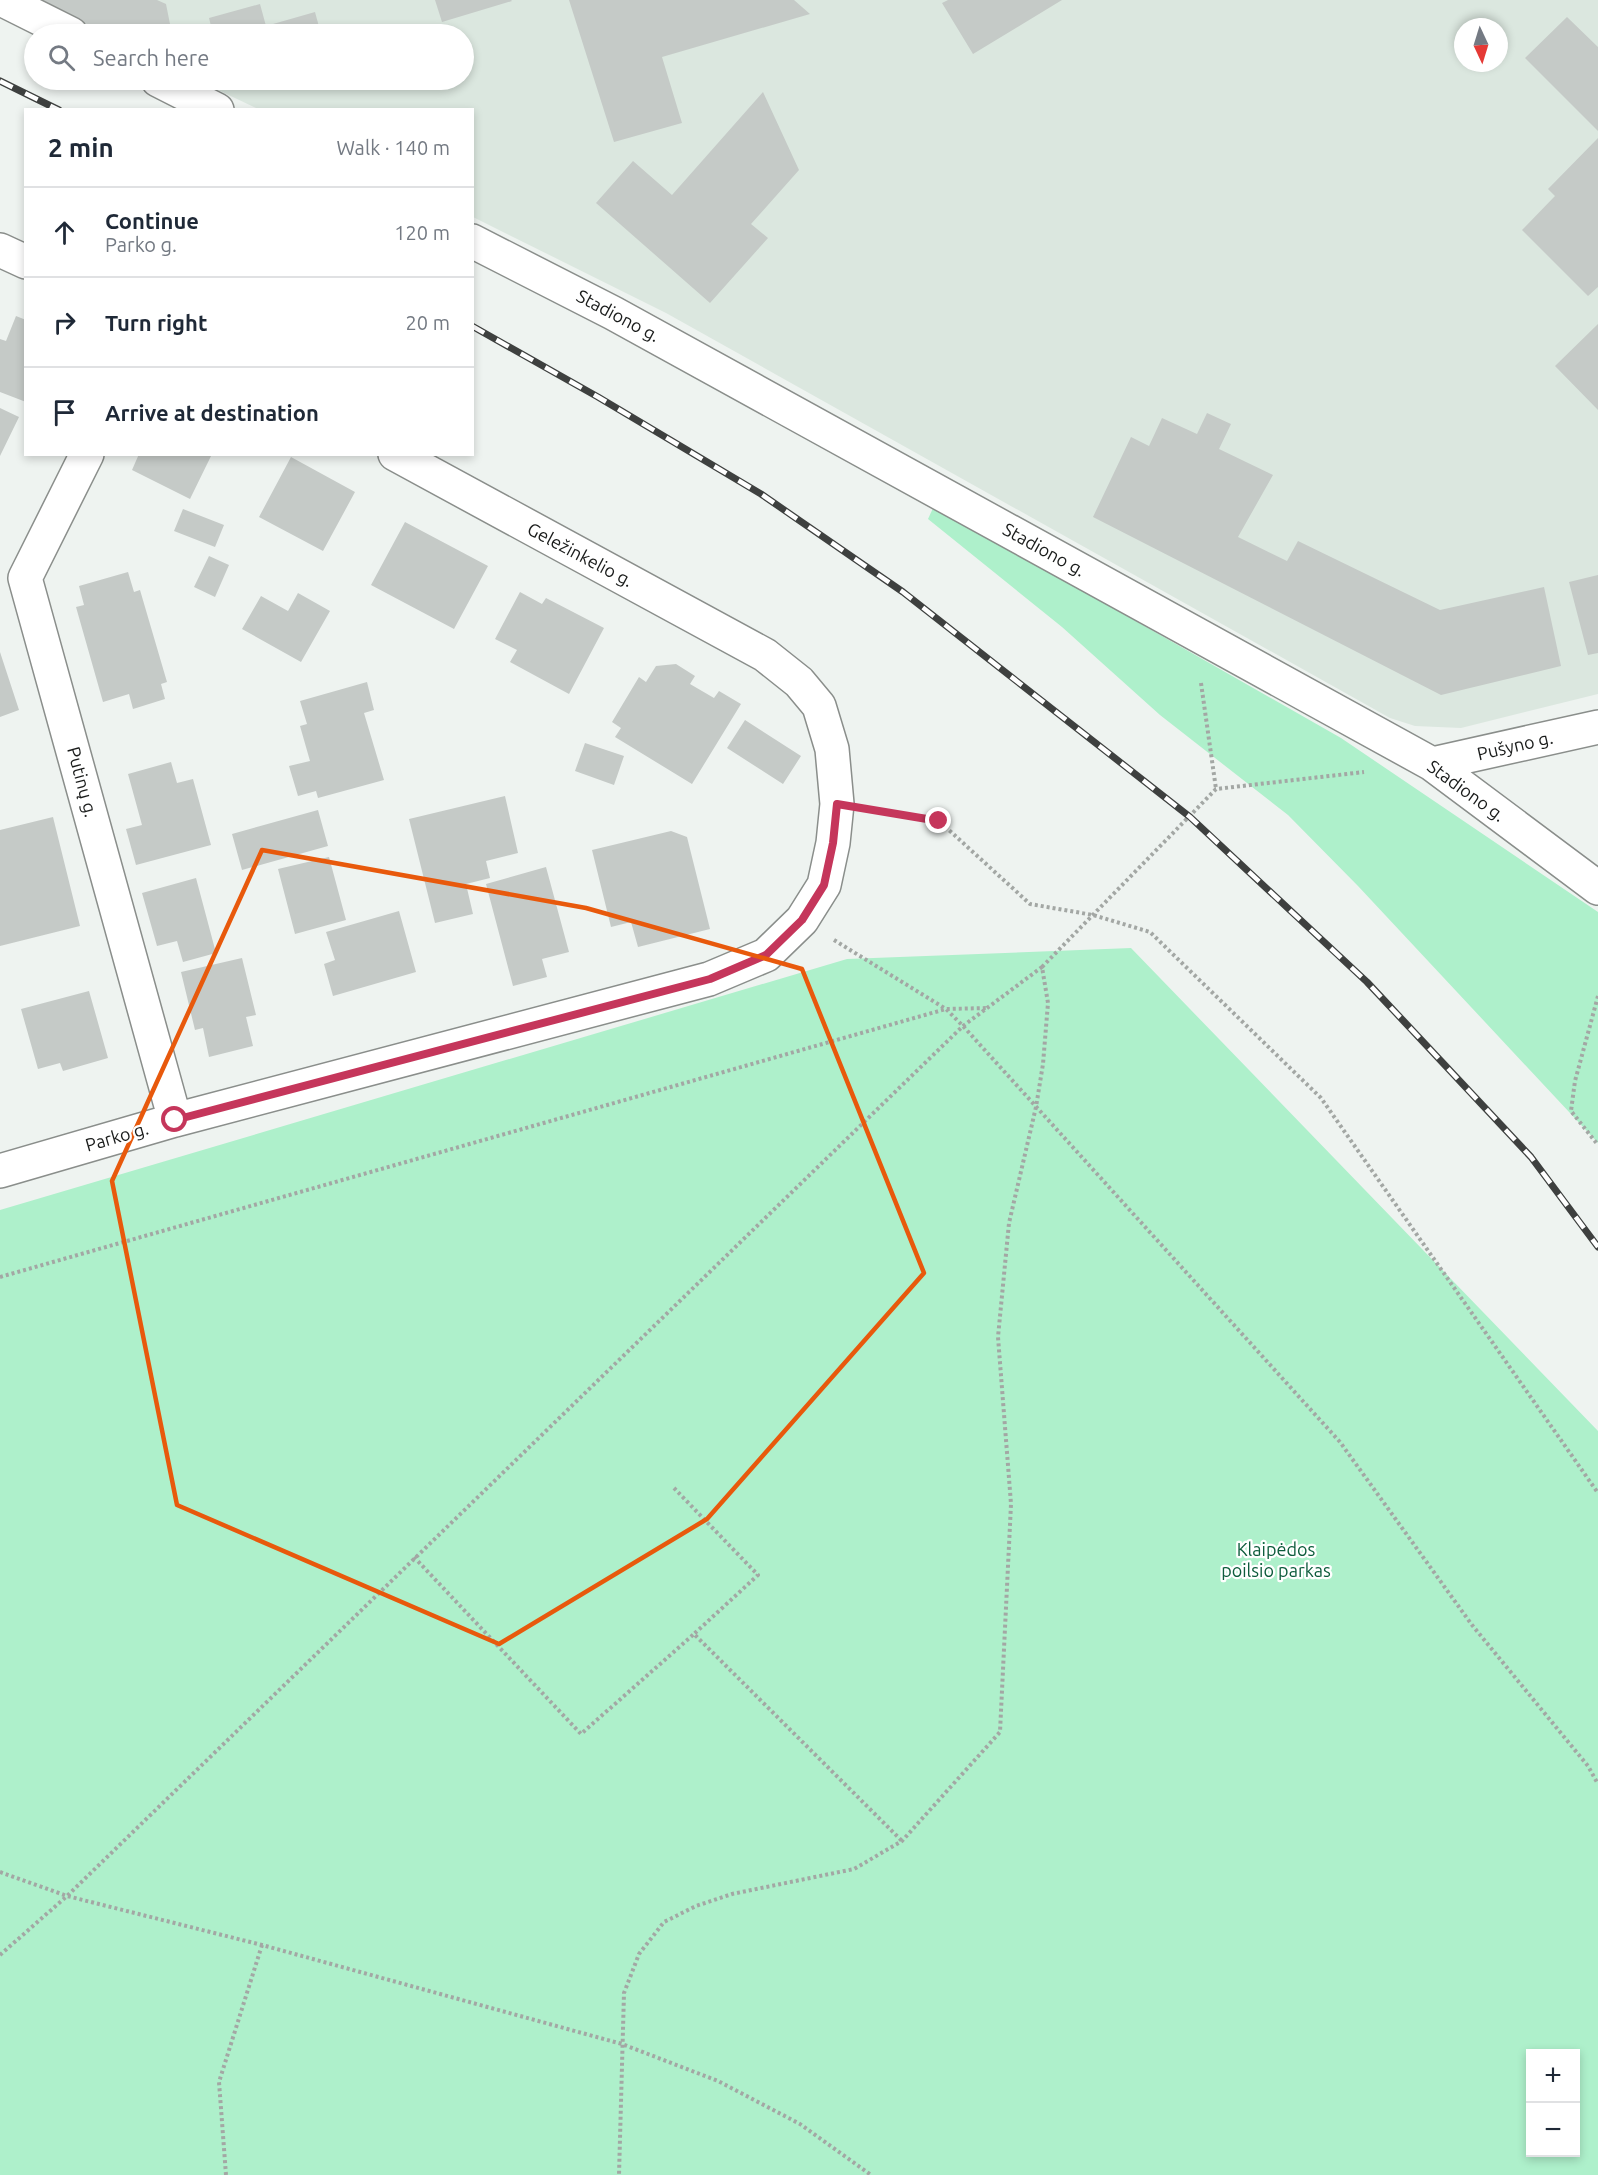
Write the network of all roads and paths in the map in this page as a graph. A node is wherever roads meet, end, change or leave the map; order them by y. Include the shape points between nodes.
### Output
1 (3, 0) edge
2 (51, 24) edge
3 (178, 90) edge
4 (213, 108) edge
5 (474, 241) edge
6 (0, 250) edge
7 (24, 261) edge
8 (86, 456) edge
9 (399, 456) edge
10 (13, 582) edge
11 (1195, 634) junction
12 (765, 655) joint
13 (1598, 727) edge
14 (1432, 764) junction
15 (1216, 789) junction
16 (837, 804) junction
17 (1598, 888) edge
18 (1093, 915) junction
19 (802, 920) junction
20 (1042, 967) junction
21 (1598, 996) edge
22 (988, 1008) junction
23 (946, 1010) junction
24 (963, 1026) junction
25 (1036, 1107) junction
26 (175, 1120) junction
27 (1598, 1145) edge
28 (0, 1171) edge
29 (0, 1277) edge
30 (674, 1488) dead end
31 (1598, 1493) edge
32 (414, 1557) junction
33 (694, 1634) junction
34 (1598, 1784) edge
35 (902, 1841) junction
36 (0, 1872) edge
37 (66, 1896) junction
38 (262, 1945) junction
39 (0, 1955) edge
40 (622, 2044) junction
41 (226, 2175) edge
42 (619, 2175) edge
43 (871, 2175) edge

1 - 2 street
3 - 4 street
5 - 11 street, Stadiono g. via 613,313
6 - 7 street
8 - 10 street, Putinų g.
9 - 12 street, Geležinkelio g.
10 - 26 street, Putinų g.
11 - 14 street, Stadiono g.
11 - 15 path
12 - 16 street, Parko g. via 799,682 819,706 832,749
13 - 14 street, Pušyno g.
14 - 15 path
14 - 17 street, Stadiono g.
15 - 18 path
16 - 18 path via 939,821 1030,904
16 - 19 street, Parko g. via 824,885
18 - 20 path
18 - 31 path via 1150,933 1322,1098
19 - 23 path
19 - 26 street, Parko g. via 766,955 710,979
20 - 22 path
20 - 25 path via 1048,1003
21 - 27 path via 1571,1111
22 - 23 path
22 - 24 path
23 - 24 path
23 - 29 path
24 - 25 path
24 - 32 path
25 - 34 path via 1340,1442 1472,1625 1588,1766
25 - 35 path via 1009,1224 998,1337 1011,1504 1000,1732
26 - 28 street, Parko g.
30 - 33 path via 758,1575
32 - 33 path via 581,1734
32 - 37 path
33 - 35 path
35 - 40 path via 854,1869 732,1894 664,1922 639,1954 624,1993
36 - 37 path
37 - 38 path
37 - 39 path
38 - 40 path
38 - 41 path via 219,2082
40 - 42 path
40 - 43 path via 718,2081 800,2124

